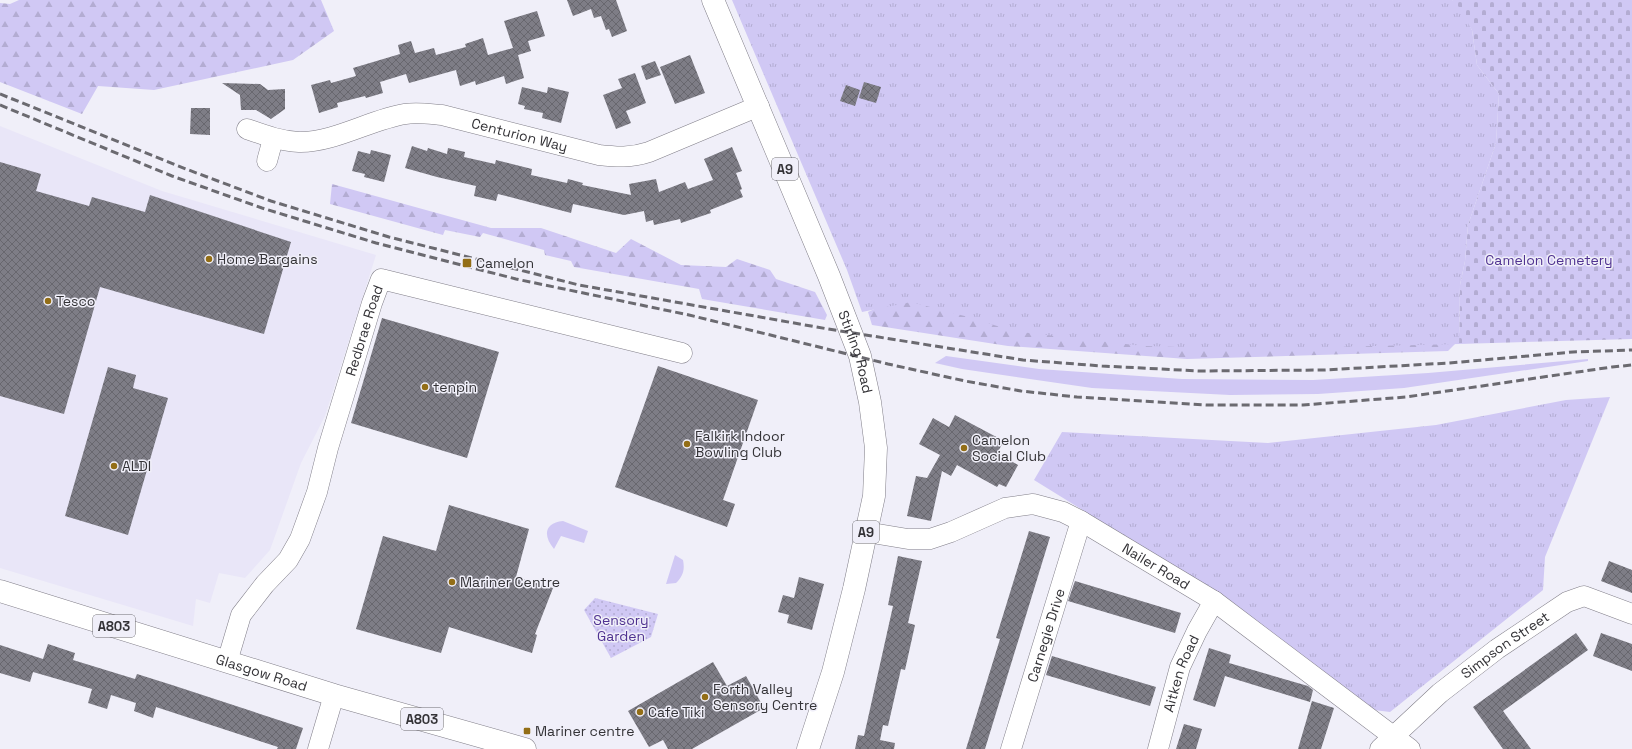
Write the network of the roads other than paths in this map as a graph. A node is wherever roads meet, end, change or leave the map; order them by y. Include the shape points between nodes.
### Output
1 (714, 0) edge
2 (759, 106) junction
3 (247, 129) dead end
4 (273, 139) junction
5 (268, 161) dead end
6 (682, 353) dead end
7 (1081, 521) junction
8 (866, 532) junction
9 (0, 591) edge
10 (1214, 601) junction
11 (1632, 614) edge
12 (227, 662) junction
13 (334, 695) junction
14 (816, 722) junction
15 (1387, 742) edge
16 (318, 749) edge
17 (525, 749) edge
18 (791, 749) edge
19 (808, 749) edge
20 (1011, 749) edge
21 (1158, 749) edge
22 (1410, 749) edge

1 - 2 main road, Stirling Road / A9
2 - 4 street, Centurion Way via 636,157 599,155 442,115 423,113 394,116 329,137 301,142
2 - 8 main road, Stirling Road / A9 via 860,356 876,448 874,496
3 - 4 street, Centurion Way
4 - 5 street
6 - 12 street, Redbrae Road via 381,279 328,448 317,492 300,539 288,560 264,584 241,615
7 - 8 street, Nailer Road via 1063,512 1033,504 1005,508 930,539 908,539
7 - 10 street, Nailer Road
7 - 20 street, Carnegie Drive
8 - 14 main road, Stirling Road / A9 via 833,672
9 - 12 main road, Glasgow Road / A803
10 - 15 street, Nailer Road
10 - 21 street, Aitken Road via 1180,667
11 - 15 street, Simpson Street via 1584,596 1567,602 1508,641 1440,693
12 - 13 main road, Glasgow Road / A803
13 - 16 street
13 - 17 main road, Glasgow Road / A803
14 - 18 main road, Stirling Road / A9
14 - 19 main road, Stirling Road / A9
15 - 22 street, Nailer Road

